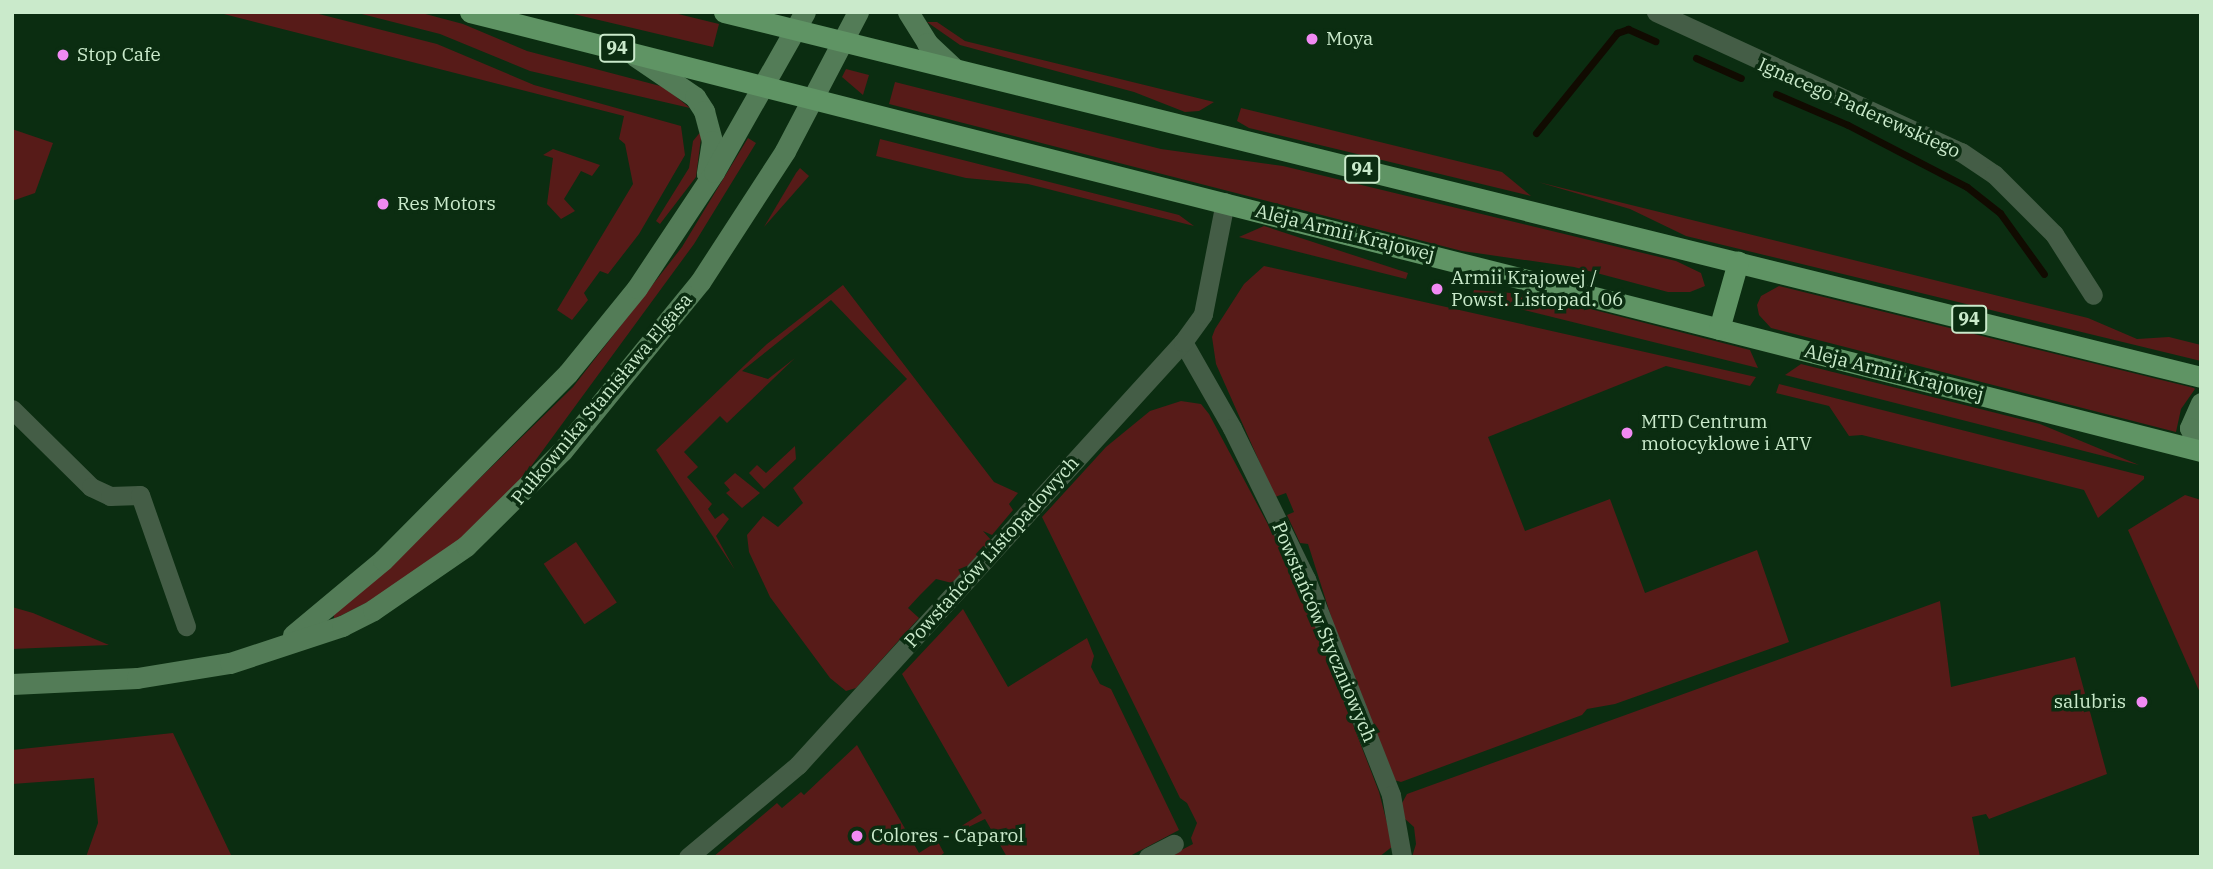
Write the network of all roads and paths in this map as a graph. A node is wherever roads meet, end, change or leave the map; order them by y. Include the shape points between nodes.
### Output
1 (470, 12) edge
2 (724, 12) edge
3 (858, 12) edge
4 (908, 12) edge
5 (1656, 12) edge
6 (800, 21) edge
7 (843, 41) junction
8 (628, 51) junction
9 (955, 69) junction
10 (765, 85) junction
11 (814, 97) junction
12 (705, 186) junction
13 (1225, 202) junction
14 (1738, 262) junction
15 (2093, 295) dead end
16 (1719, 329) junction
17 (1182, 342) junction
18 (2201, 377) edge
19 (2201, 403) edge
20 (12, 409) edge
21 (2201, 451) edge
22 (186, 626) dead end
23 (282, 644) junction
24 (12, 684) edge
25 (1174, 844) dead end
26 (688, 857) edge
27 (1148, 857) edge
28 (1402, 857) edge

1 - 8 main road, Aleja Armii Krajowej / 94
2 - 6 main road, 94
3 - 7 street
4 - 9 street via 927,43
5 - 15 street, Ignacego Paderewskiego via 1961,152 1994,174 2054,234
6 - 7 main road, 94
6 - 10 street
7 - 9 main road, 94
7 - 11 street
8 - 10 main road, Aleja Armii Krajowej / 94
8 - 12 street via 695,97 704,111 712,141
9 - 14 main road, 94
10 - 11 main road, Aleja Armii Krajowej / 94
10 - 12 street, Pułkownika Stanisława Elgasa
11 - 13 main road, Aleja Armii Krajowej / 94
11 - 23 street, Pułkownika Stanisława Elgasa via 700,282 562,451 500,517 373,610 342,626
12 - 23 street, Pułkownika Stanisława Elgasa via 637,288 528,417 383,560
13 - 16 main road, Aleja Armii Krajowej / 94
13 - 17 street, Powstańców Listopadowych via 1203,314
14 - 16 main road
14 - 18 main road, 94
16 - 21 main road, Aleja Armii Krajowej / 94
17 - 26 street, Powstańców Listopadowych via 799,765
17 - 28 street, Powstańców Styczniowych via 1232,428 1306,579 1391,795
19 - 21 street via 2190,428
20 - 22 street via 91,487 110,496 141,495
23 - 24 street, Pułkownika Stanisława Elgasa via 184,673
25 - 27 street

